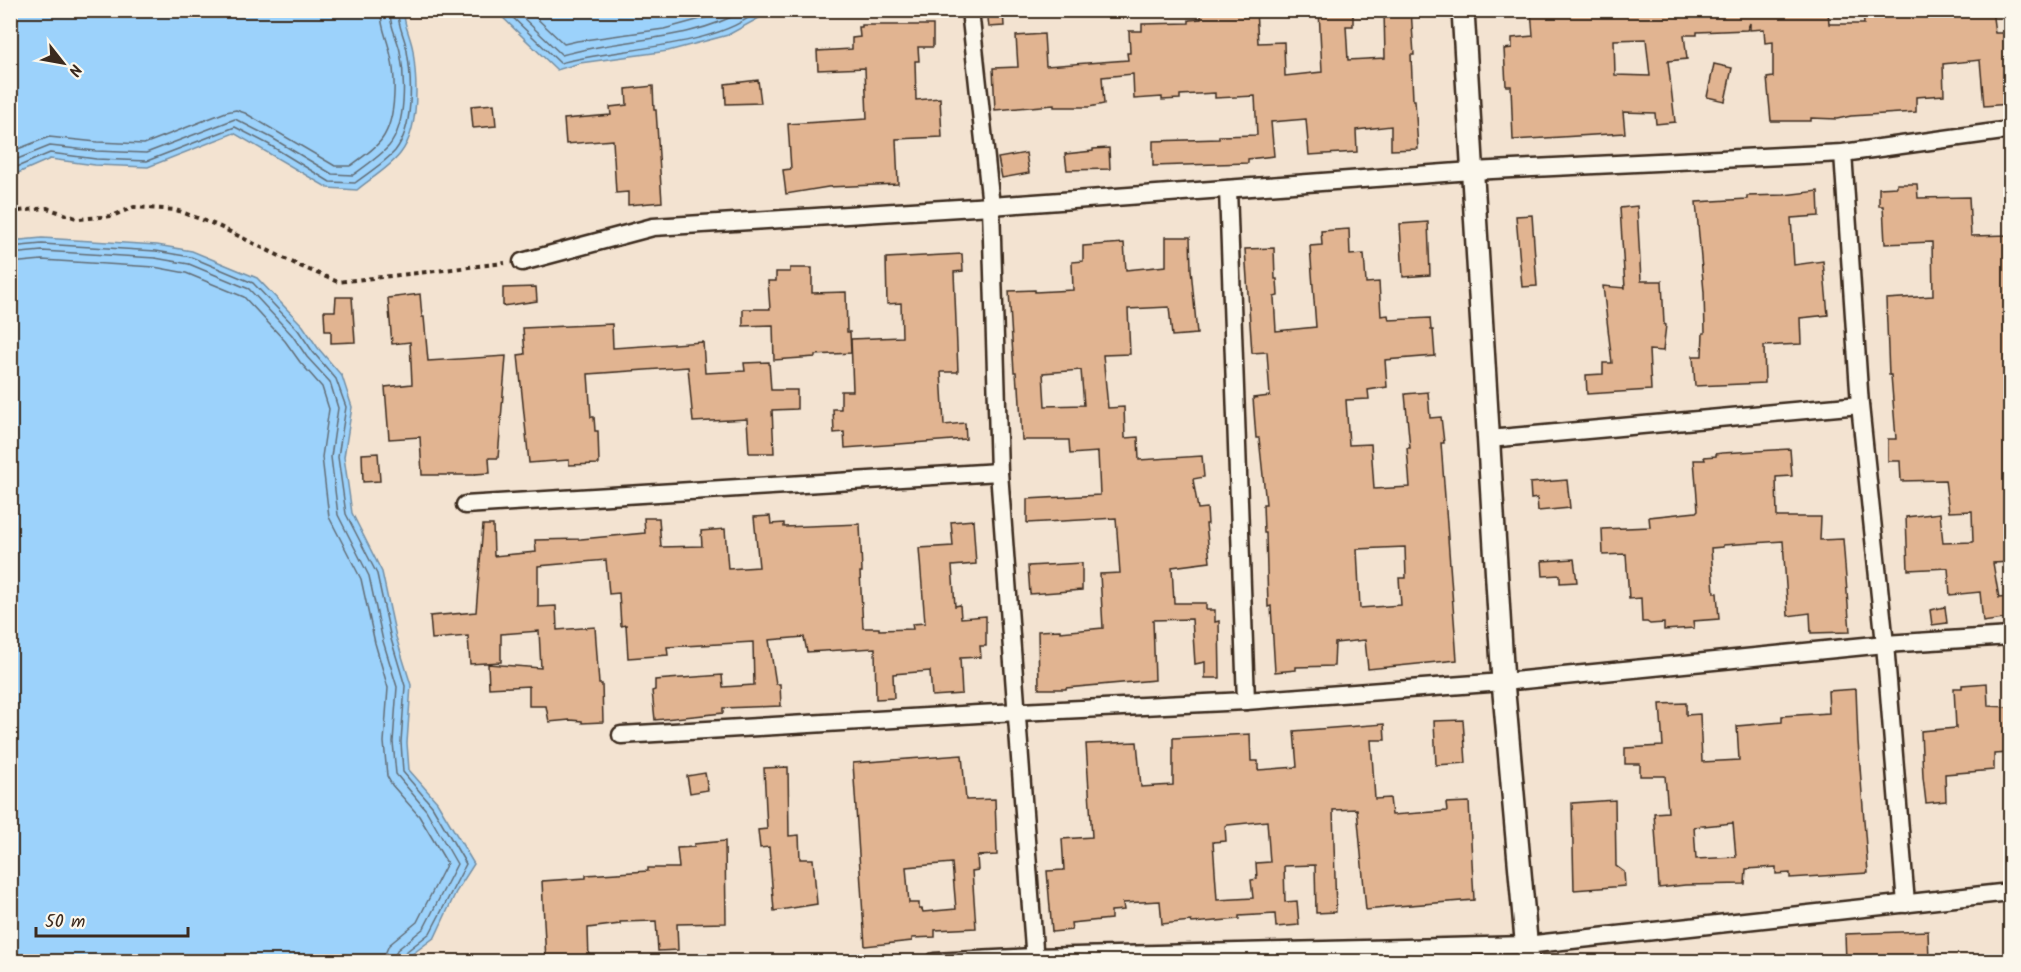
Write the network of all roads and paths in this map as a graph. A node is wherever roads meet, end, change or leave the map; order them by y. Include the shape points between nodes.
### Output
1 (970, 10) edge
2 (1462, 10) edge
3 (2010, 130) edge
4 (1843, 153) junction
5 (1472, 171) junction
6 (1228, 189) junction
7 (991, 206) junction
8 (10, 212) edge
9 (522, 262) joint
10 (1860, 405) junction
11 (1489, 439) junction
12 (999, 472) junction
13 (465, 506) dead end
14 (2010, 636) edge
15 (1885, 644) junction
16 (1503, 682) junction
17 (1246, 701) junction
18 (1017, 712) junction
19 (621, 735) dead end
20 (2010, 892) edge
21 (1906, 904) junction
22 (1527, 953) edge
23 (1272, 956) edge
24 (1034, 959) edge
25 (934, 962) edge

1 - 7 street
2 - 5 street
3 - 4 street
4 - 5 street
4 - 10 street
5 - 6 street
5 - 11 street
6 - 7 street
6 - 17 street
7 - 9 street via 653,227
7 - 12 street
8 - 9 path via 47,208 79,219 111,216 134,207 176,210 338,282
10 - 11 street
10 - 15 street
11 - 16 street
12 - 13 street
12 - 18 street
14 - 15 street
15 - 16 street
15 - 21 street
16 - 17 street
16 - 22 street
17 - 18 street
18 - 19 street
18 - 24 street
20 - 21 street
21 - 22 street
22 - 23 street
23 - 24 street
24 - 25 street

